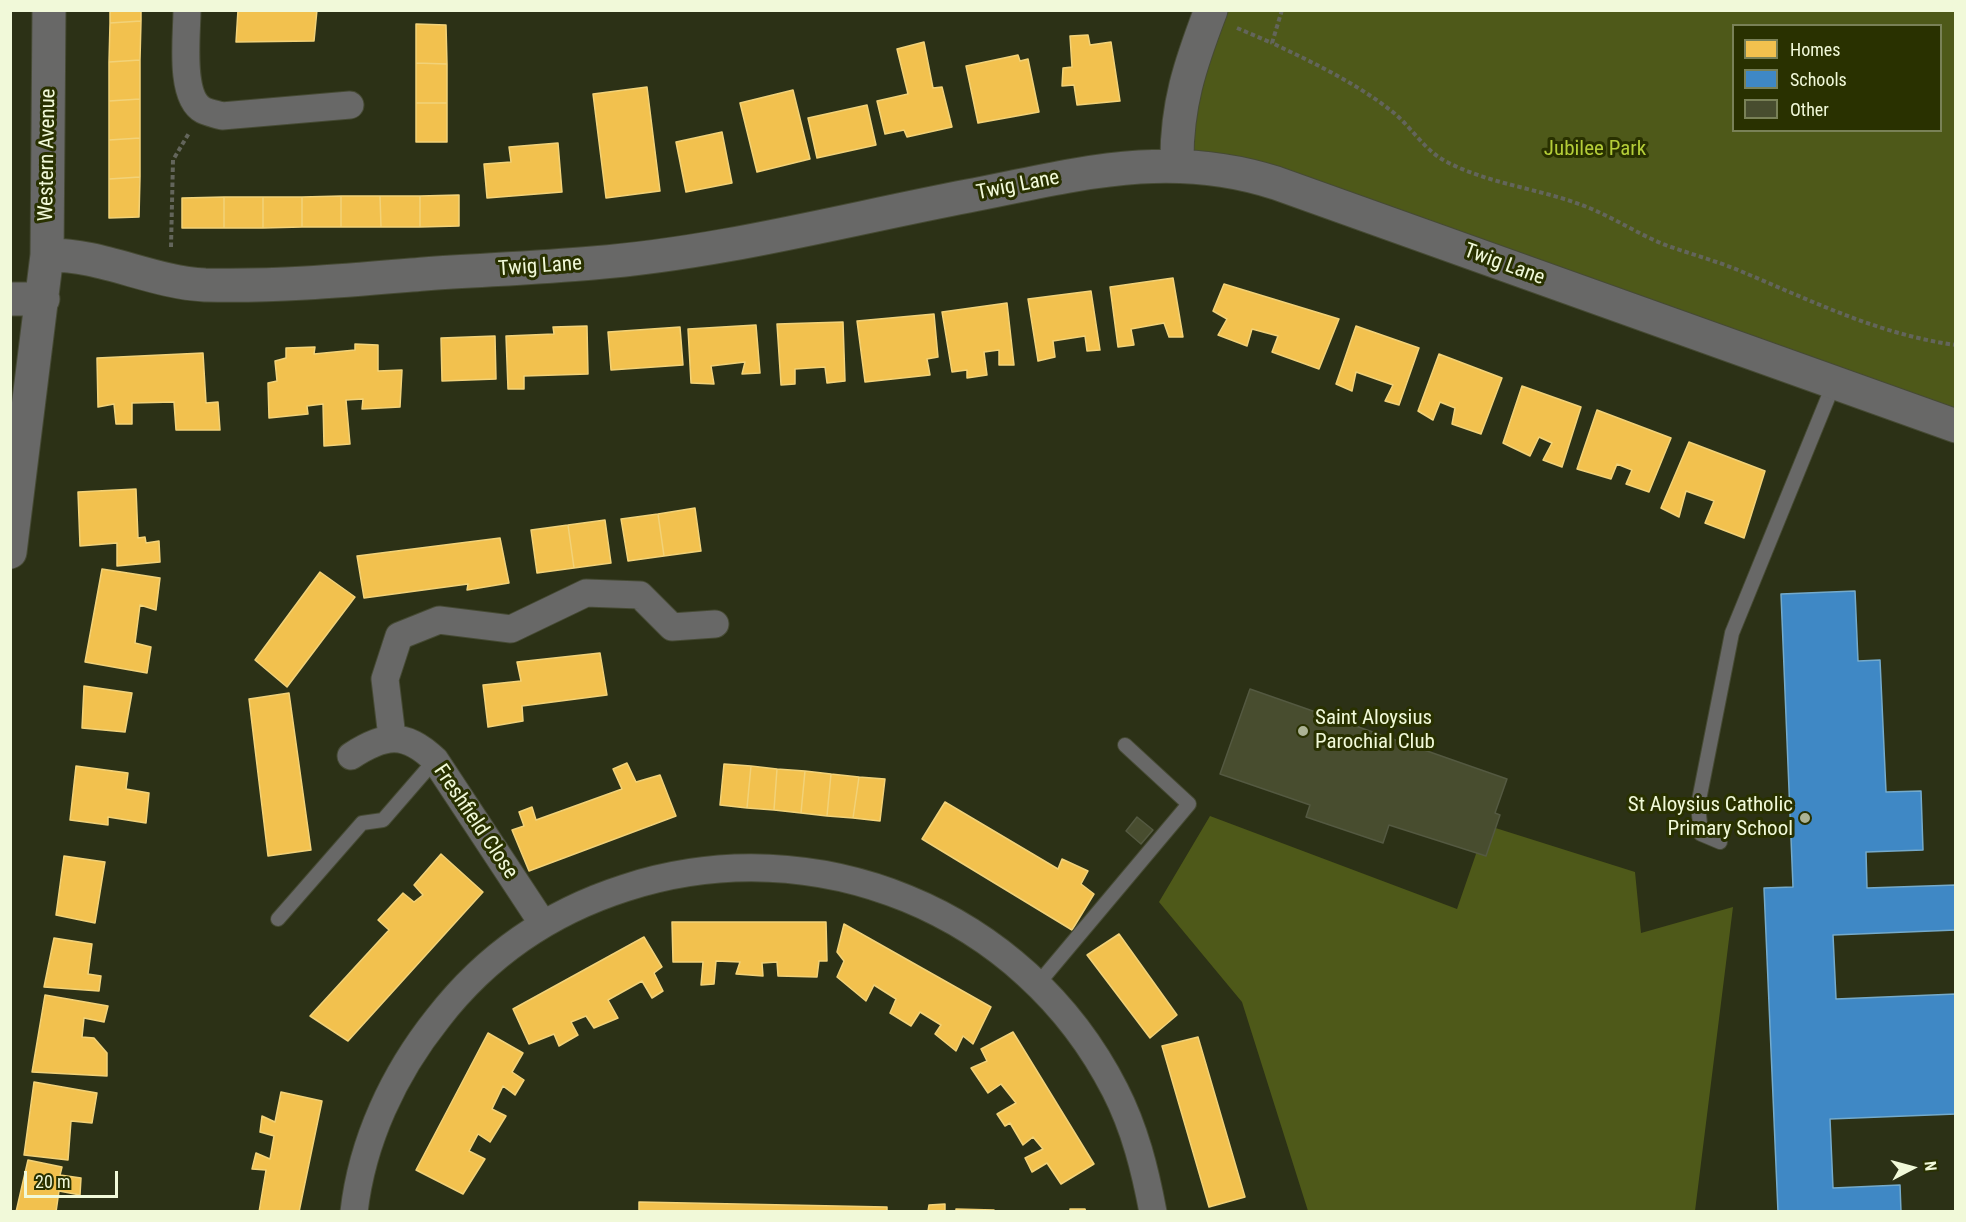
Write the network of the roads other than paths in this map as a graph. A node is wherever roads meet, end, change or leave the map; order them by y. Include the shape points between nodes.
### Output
1 (49, 10) edge
2 (187, 10) edge
3 (1211, 10) edge
4 (350, 105) dead end
5 (1177, 165) junction
6 (47, 255) junction
7 (10, 299) edge
8 (43, 299) junction
9 (1834, 383) junction
10 (1956, 426) edge
11 (10, 552) edge
12 (715, 624) dead end
13 (392, 737) junction
14 (1125, 745) dead end
15 (351, 756) dead end
16 (435, 760) junction
17 (1720, 842) dead end
18 (278, 919) dead end
19 (543, 924) junction
20 (1037, 985) junction
21 (354, 1212) edge
22 (1153, 1212) edge

1 - 6 street, Western Avenue
2 - 4 street via 187,75 191,98 203,110 222,116
3 - 5 street via 1181,97
5 - 6 street, Twig Lane via 1106,169 729,245 598,263 203,285 167,281 78,255
5 - 9 street, Twig Lane via 1221,168 1276,183
6 - 8 street, Western Avenue
7 - 8 street
8 - 11 street, Western Avenue
9 - 10 street, Twig Lane
9 - 17 lane via 1732,633 1698,805 1701,834
12 - 13 street via 672,627 640,595 586,593 511,629 439,620 399,636 385,679
13 - 15 street
13 - 16 street, Freshfield Close via 413,742
14 - 20 lane via 1189,804
16 - 18 lane via 383,820 362,823
16 - 19 street, Freshfield Close
19 - 20 street via 611,893 689,871 776,866 812,870 878,887 929,909 1009,959
19 - 21 street via 477,975 450,1002 407,1060 375,1127
20 - 22 street via 1081,1035 1115,1090 1139,1150

